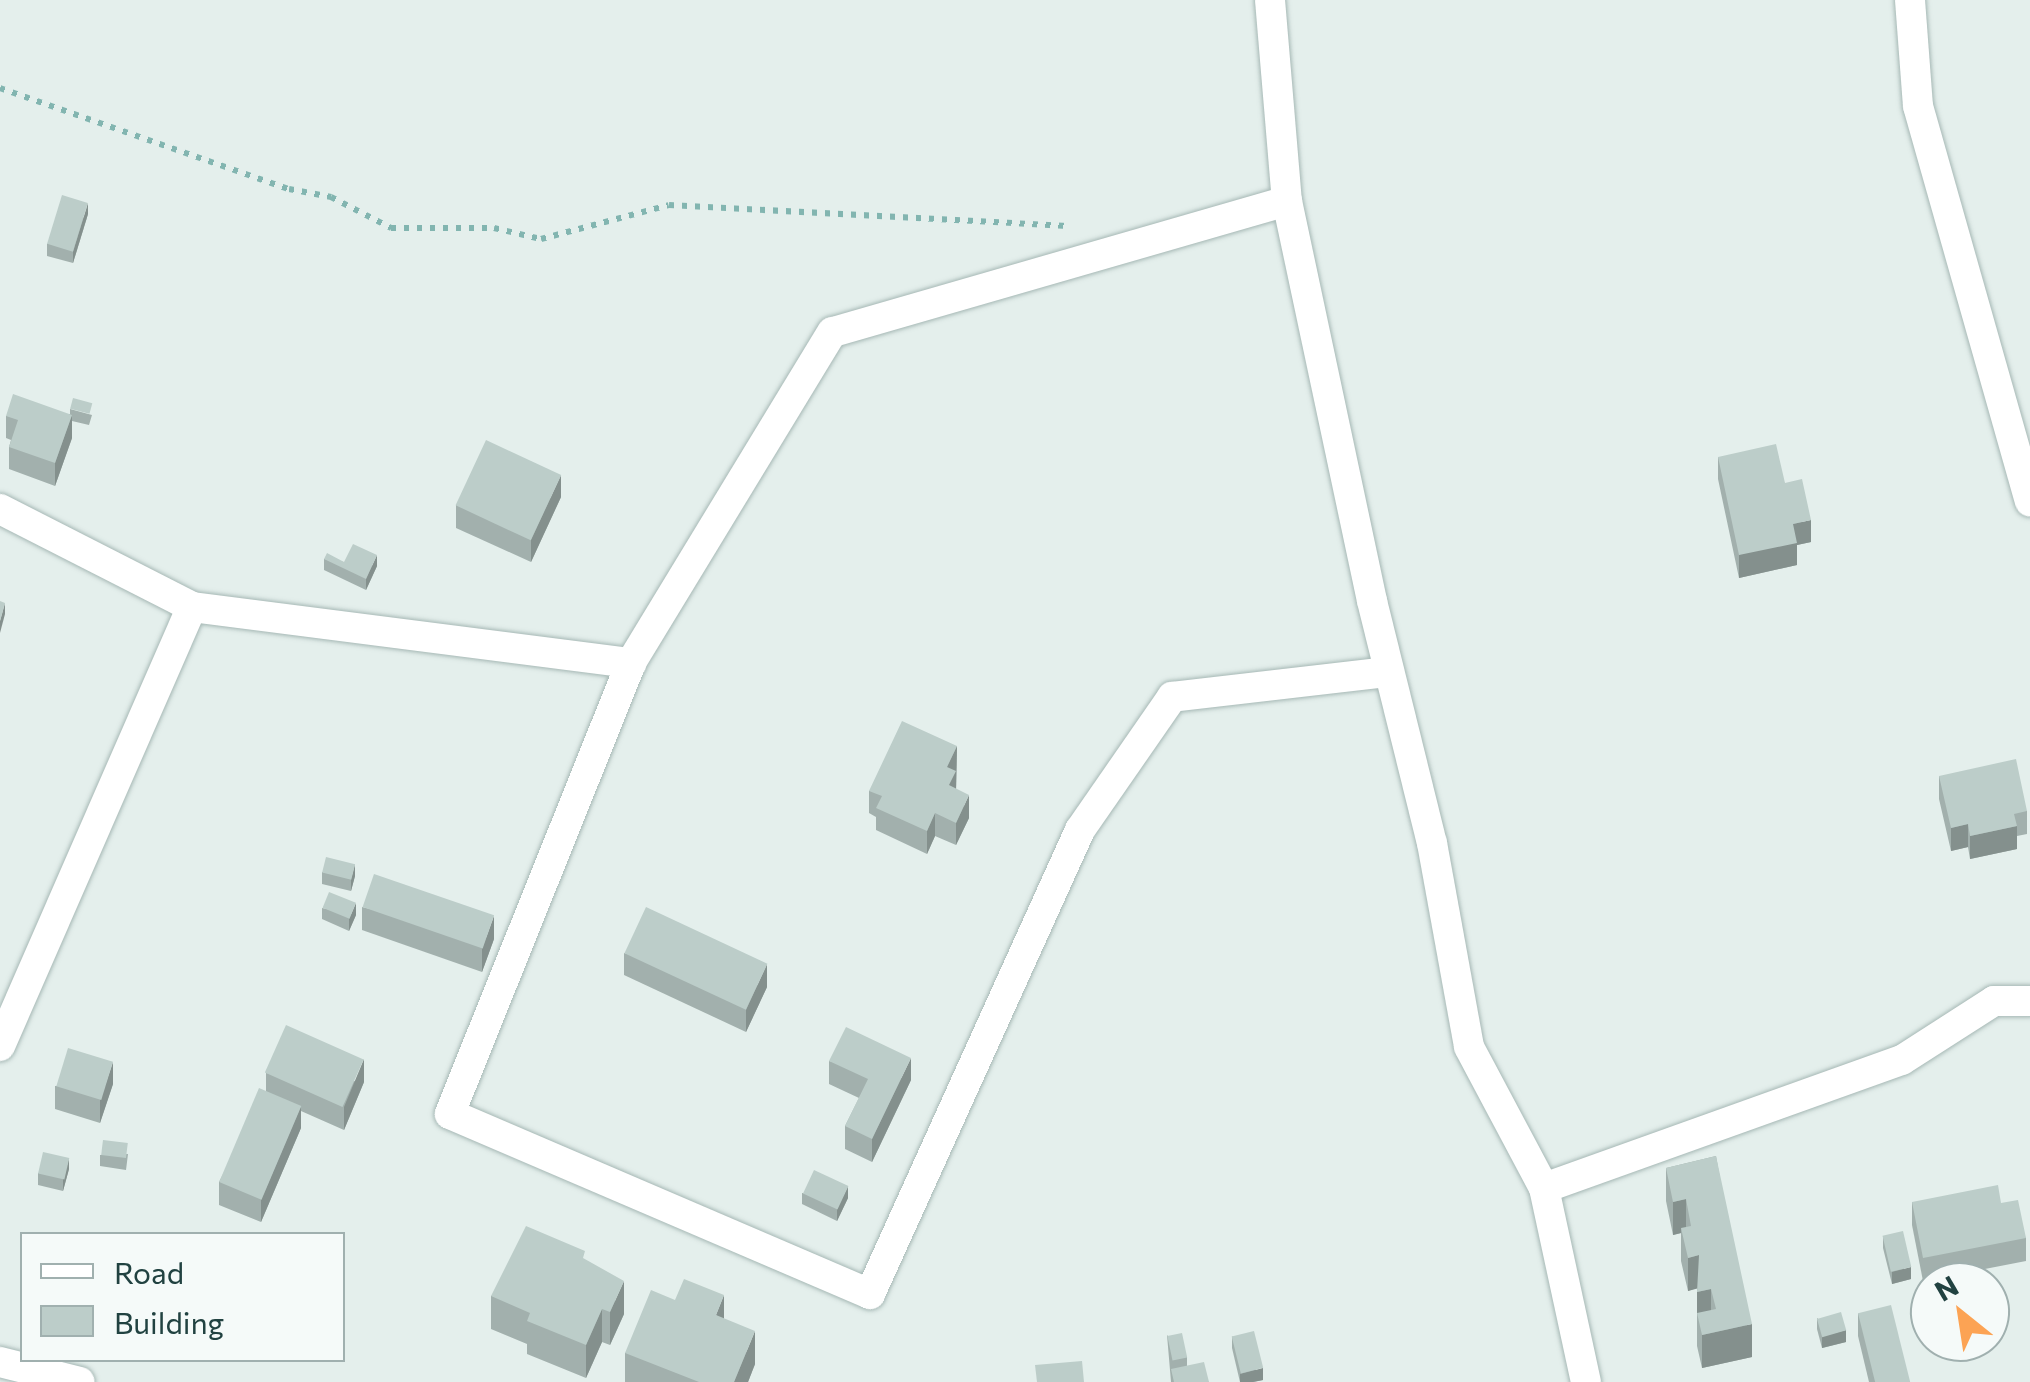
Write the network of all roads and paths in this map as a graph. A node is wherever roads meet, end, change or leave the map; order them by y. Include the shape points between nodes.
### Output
1 (1270, 0) edge
2 (1910, 0) edge
3 (0, 88) edge
4 (1287, 201) junction
5 (1072, 226) dead end
6 (2030, 501) edge
7 (0, 509) edge
8 (192, 607) junction
9 (631, 663) junction
10 (1389, 672) junction
11 (2030, 1001) edge
12 (0, 1046) edge
13 (1544, 1188) junction
14 (0, 1362) edge
15 (80, 1382) edge
16 (1586, 1382) edge

1 - 4 street
2 - 6 street via 1918,106
3 - 5 path via 331,197 391,228 494,228 541,240 669,205
4 - 9 street via 832,332
4 - 10 street
7 - 8 street
8 - 9 street
8 - 12 street
9 - 10 street via 450,1114 870,1294 1080,830 1172,697
10 - 13 street via 1432,843 1469,1047
11 - 13 street via 1994,1001 1902,1060
13 - 16 street
14 - 15 street

